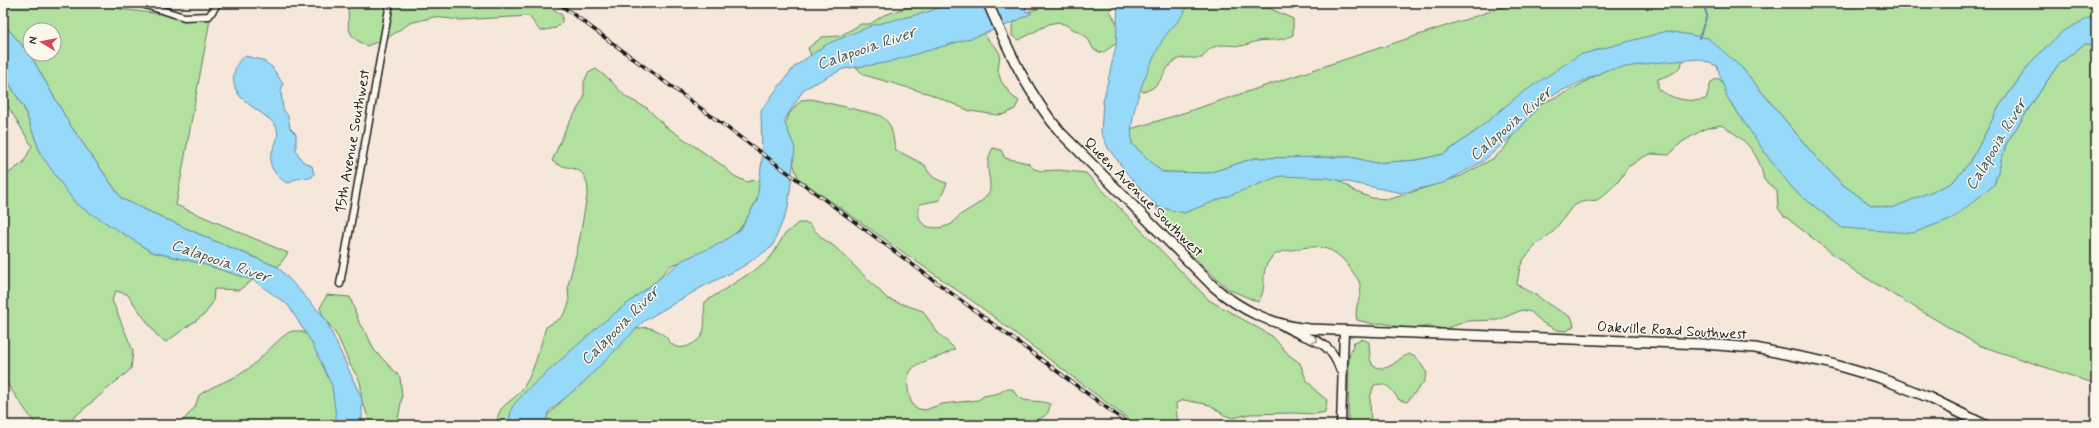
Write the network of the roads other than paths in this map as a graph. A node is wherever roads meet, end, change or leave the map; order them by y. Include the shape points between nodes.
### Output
1 (139, 3) edge
2 (218, 3) edge
3 (390, 3) edge
4 (988, 3) edge
5 (340, 284) dead end
6 (1280, 324) junction
7 (1344, 331) junction
8 (1342, 376) junction
9 (1341, 425) edge
10 (1985, 425) edge

1 - 2 street via 184,17 209,16
3 - 5 street, 15th Avenue Southwest
4 - 6 main road, Queen Avenue Southwest via 1020,75 1053,123 1213,286 1236,305
6 - 7 main road, Queen Avenue Southwest via 1302,329
6 -> 8 street via 1327,347 1337,360
7 - 8 street
7 - 10 main road, Oakville Road Southwest via 1473,334 1755,348 1825,362 1880,378 1943,404
8 - 9 street

